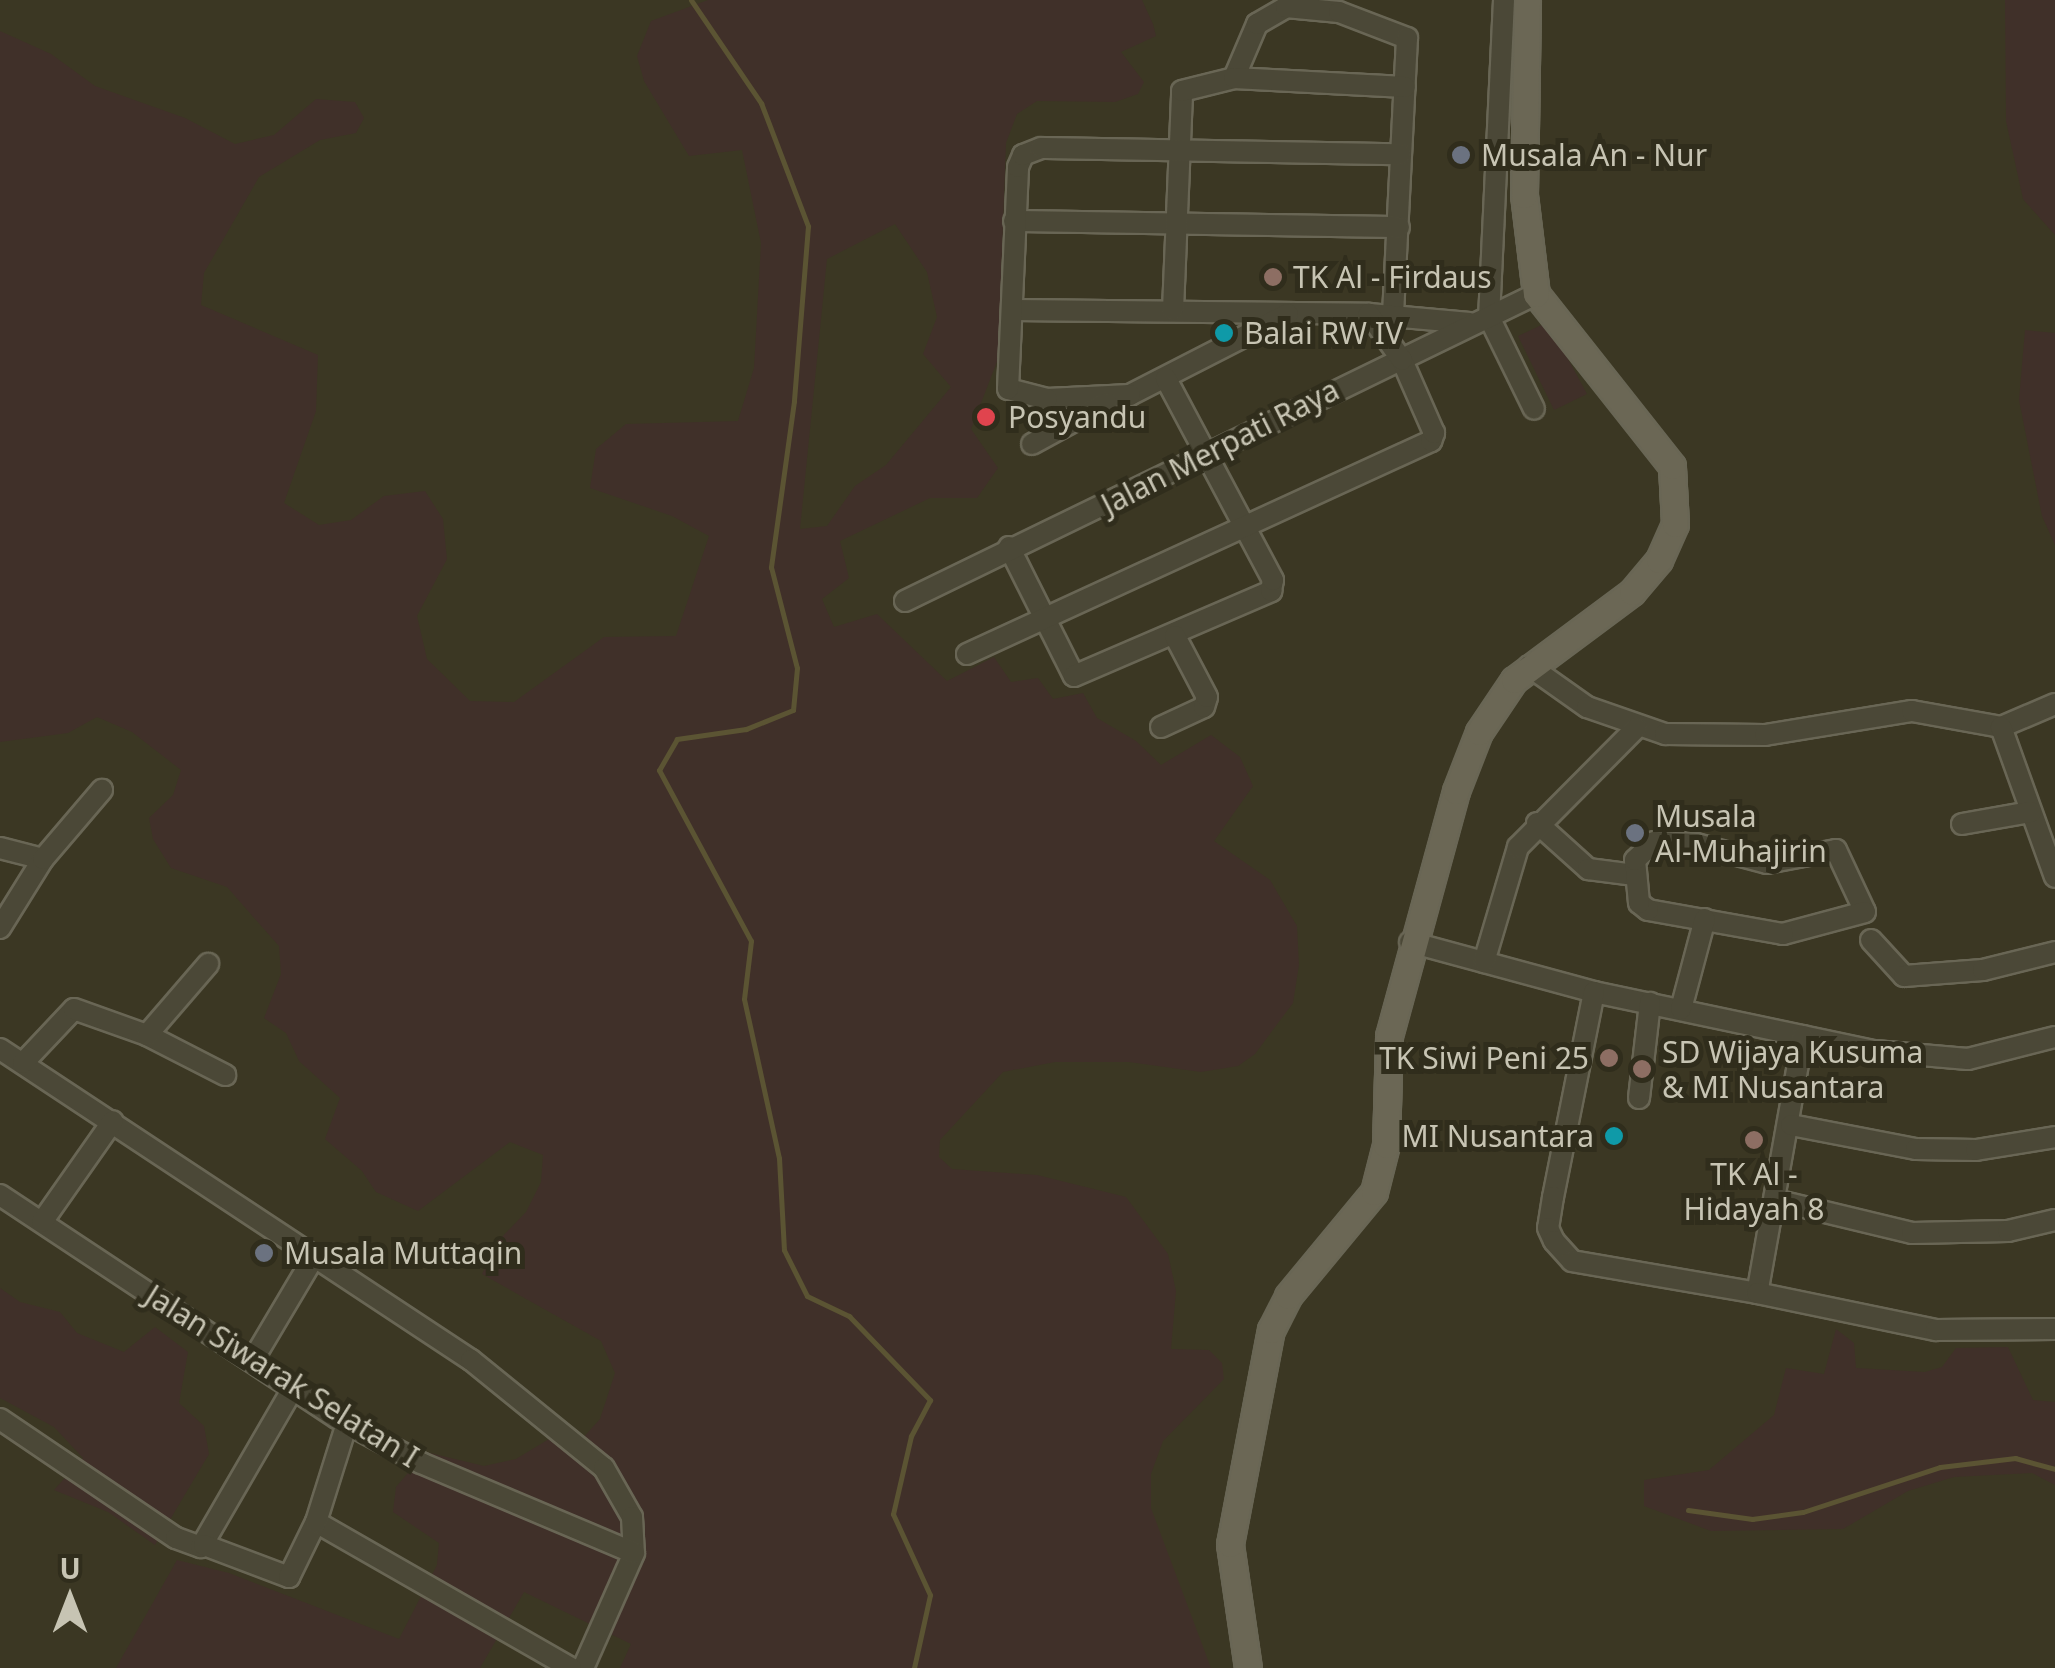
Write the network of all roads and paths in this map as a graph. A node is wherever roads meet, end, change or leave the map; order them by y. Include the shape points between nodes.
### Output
1 (1504, 0) edge
2 (1527, 0) edge
3 (1234, 78) junction
4 (1404, 87) junction
5 (1178, 148) junction
6 (1401, 154) junction
7 (1014, 221) junction
8 (1176, 222) junction
9 (1399, 227) junction
10 (1536, 294) junction
11 (1014, 310) junction
12 (1173, 310) junction
13 (1288, 314) junction
14 (1369, 314) junction
15 (1393, 315) junction
16 (1480, 320) junction
17 (1402, 360) junction
18 (1166, 379) junction
19 (1113, 400) junction
20 (1534, 409) dead end
21 (1032, 444) dead end
22 (1203, 454) junction
23 (1242, 526) junction
24 (1008, 547) junction
25 (904, 601) dead end
26 (1040, 618) junction
27 (1175, 636) junction
28 (967, 654) dead end
29 (1528, 666) junction
30 (2055, 704) edge
31 (1161, 726) dead end
32 (2000, 727) junction
33 (1636, 728) junction
34 (102, 790) dead end
35 (2031, 812) junction
36 (1537, 823) junction
37 (1962, 824) dead end
38 (0, 848) edge
39 (44, 858) junction
40 (1636, 875) junction
41 (2055, 877) edge
42 (1704, 920) junction
43 (0, 928) edge
44 (1871, 940) dead end
45 (1410, 942) junction
46 (2055, 952) edge
47 (1484, 962) junction
48 (208, 964) dead end
49 (1594, 992) junction
50 (1650, 1003) junction
51 (1682, 1009) junction
52 (147, 1034) junction
53 (1803, 1036) junction
54 (2055, 1037) edge
55 (0, 1049) edge
56 (24, 1063) junction
57 (225, 1075) dead end
58 (1639, 1098) dead end
59 (114, 1121) junction
60 (1791, 1125) junction
61 (2055, 1137) edge
62 (0, 1195) edge
63 (1775, 1200) junction
64 (2055, 1220) edge
65 (42, 1222) junction
66 (314, 1257) junction
67 (1757, 1293) junction
68 (2055, 1328) edge
69 (254, 1358) junction
70 (292, 1390) junction
71 (0, 1419) edge
72 (348, 1423) junction
73 (316, 1522) junction
74 (204, 1545) junction
75 (634, 1553) junction
76 (571, 1668) edge
77 (583, 1668) edge
78 (1248, 1668) edge

1 - 16 street
2 - 10 main road via 1524,195
3 - 4 street
3 - 4 street via 1257,24 1286,8 1339,12 1405,36
3 - 5 street via 1182,90
4 - 6 street
5 - 6 street
5 - 7 street via 1031,151 1018,167
5 - 8 street
6 - 9 street
7 - 8 street
7 - 11 street
8 - 9 street
8 - 12 street
9 - 15 street
10 - 16 street, Jalan Merpati Raya
10 - 29 main road via 1672,466 1675,524 1659,560 1632,592
11 - 12 street
11 - 19 street via 1008,389 1046,400
12 - 13 street
13 - 14 street
13 - 18 street
14 - 15 street
14 - 17 street
15 - 16 street
16 - 17 street, Jalan Merpati Raya
16 - 20 street
17 - 22 street, Jalan Merpati Raya
17 - 23 street via 1434,432 1431,441
18 - 19 street
18 - 22 street
19 - 21 street
22 - 23 street
22 - 24 street, Jalan Merpati Raya
23 - 26 street
23 - 27 street via 1273,580 1271,591
24 - 25 street, Jalan Merpati Raya
24 - 26 street
26 - 27 street via 1074,676
26 - 28 street
27 - 31 street via 1207,697 1204,707
29 - 33 street via 1587,708
29 - 45 main road via 1478,732
30 - 32 street
32 - 33 street via 1912,712 1765,735
32 - 35 street
33 - 36 street
34 - 39 street
35 - 37 street
35 - 41 street
36 - 40 street via 1588,869
36 - 47 street via 1511,860
38 - 39 street
39 - 43 street
40 - 42 street via 1642,907
40 - 42 street via 1640,849 1654,842 1696,844 1767,863 1836,850 1865,912 1782,934
42 - 51 street
44 - 46 street via 1904,976 1982,970
45 - 47 street
45 - 78 main road via 1389,1036 1386,1144 1374,1192 1277,1311 1239,1472 1230,1544
47 - 49 street
48 - 52 street
49 - 50 street
49 - 67 street via 1553,1196 1548,1228 1554,1241 1572,1261
50 - 51 street
50 - 58 street
51 - 53 street
52 - 56 street via 74,1009
52 - 57 street
53 - 54 street via 1918,1058 1968,1059
53 - 60 street
55 - 56 street
56 - 59 street
59 - 65 street
59 - 66 street
60 - 61 street via 1916,1149 1976,1150
60 - 63 street
62 - 65 street, Jalan Siwarak Selatan I
63 - 64 street via 1912,1233 2008,1232
63 - 67 street
65 - 69 street, Jalan Siwarak Selatan I via 168,1309
66 - 69 street
66 - 75 street via 470,1360 604,1468 632,1517
67 - 68 street via 1936,1330
69 - 70 street, Jalan Siwarak Selatan I
70 - 72 street, Jalan Siwarak Selatan I
70 - 74 street
71 - 74 street via 176,1538
72 - 73 street
72 - 75 street, Jalan Siwarak Selatan I via 421,1464
73 - 74 street via 289,1578
73 - 76 street
75 - 77 street

